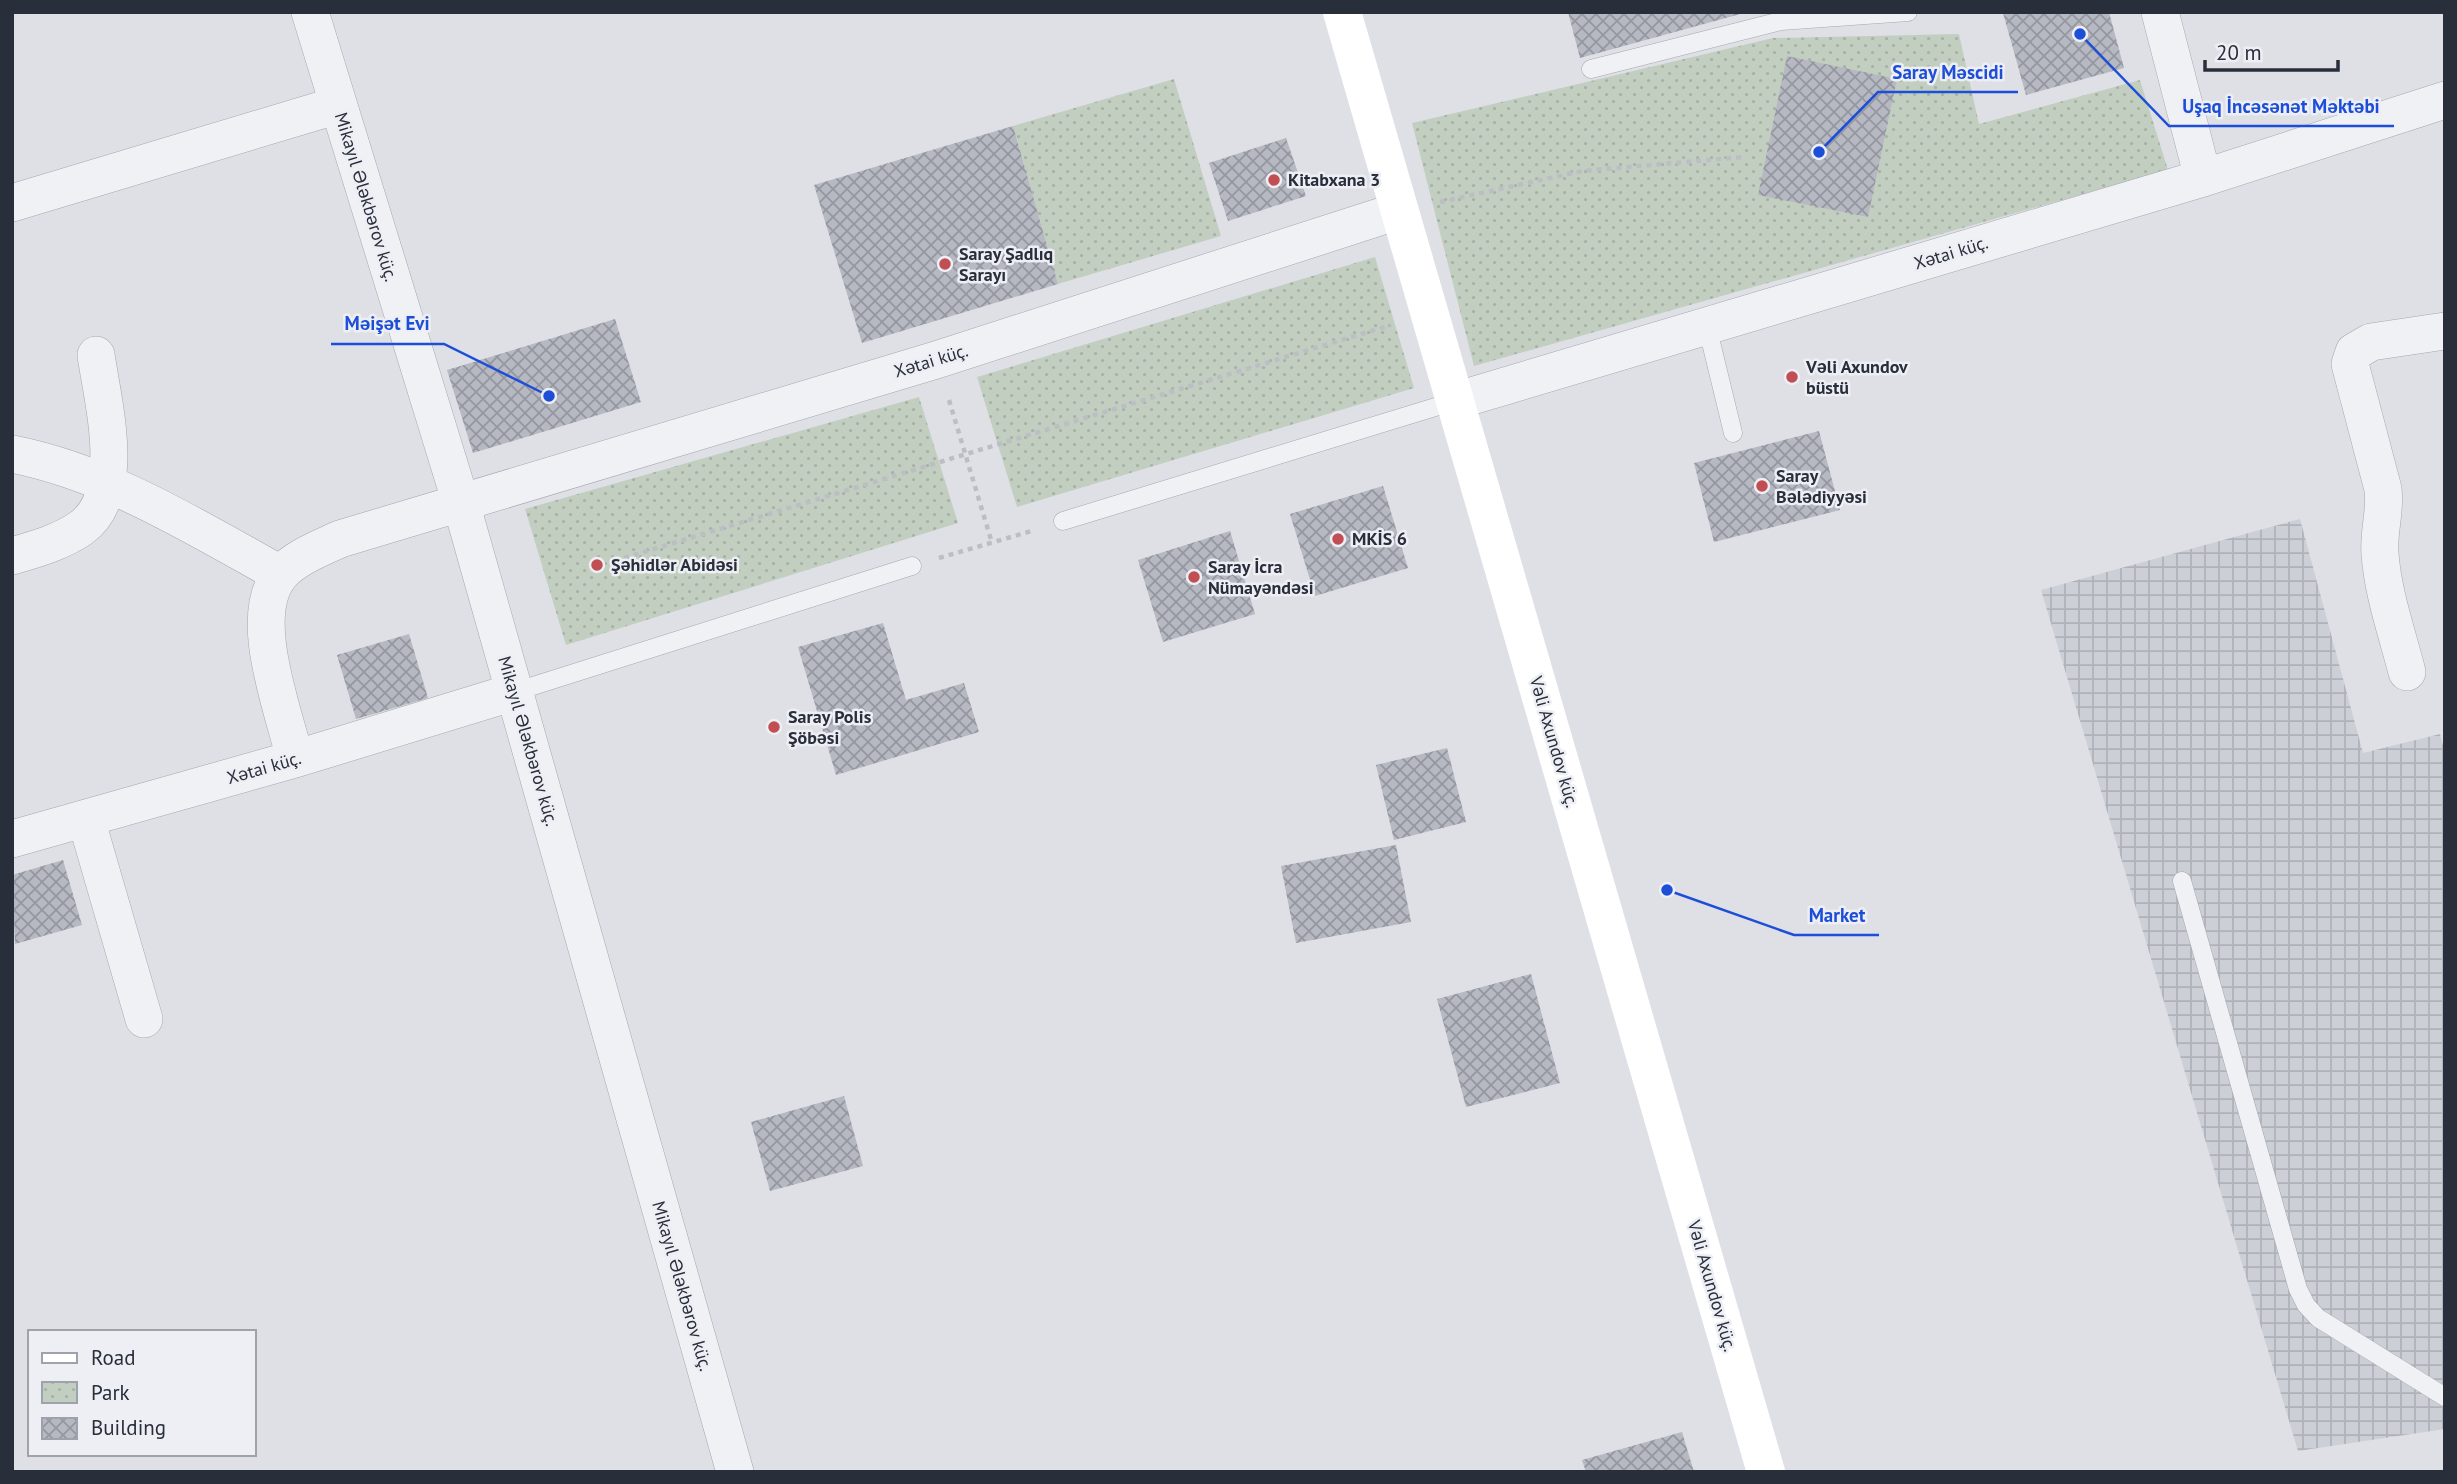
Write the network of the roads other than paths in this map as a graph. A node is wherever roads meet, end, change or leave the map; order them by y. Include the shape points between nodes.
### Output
1 (310, 12) edge
2 (1342, 12) edge
3 (1909, 12) edge
4 (2160, 12) edge
5 (1591, 69) dead end
6 (2445, 100) edge
7 (338, 105) junction
8 (2203, 178) junction
9 (12, 203) edge
10 (1398, 211) junction
11 (1707, 326) junction
12 (2445, 331) edge
13 (96, 355) dead end
14 (1455, 401) junction
15 (1733, 433) dead end
16 (12, 454) edge
17 (108, 484) junction
18 (461, 503) junction
19 (1063, 521) road end
20 (12, 556) edge
21 (912, 566) road end
22 (280, 574) junction
23 (2407, 672) dead end
24 (514, 692) junction
25 (295, 759) junction
26 (86, 819) junction
27 (12, 839) edge
28 (2182, 881) dead end
29 (144, 1019) dead end
30 (2445, 1397) edge
31 (735, 1472) edge
32 (1766, 1472) edge

1 - 7 street, Mikayıl Ələkbərov küç.
2 - 10 street, Vəli Axundov küç.
3 - 5 lane via 1781,21
4 - 8 street
6 - 8 street, Xətai küç.
7 - 9 street
7 - 18 street, Mikayıl Ələkbərov küç.
8 - 11 street, Xətai küç.
10 - 14 street, Vəli Axundov küç.
10 - 18 street, Xətai küç. via 936,360
11 - 14 street, Xətai küç.
11 - 15 lane
12 - 23 street via 2371,342 2354,352 2350,364 2383,489 2386,509 2379,550
13 - 17 street
14 - 19 lane
14 - 32 street, Vəli Axundov küç.
16 - 17 street
17 - 20 street via 98,511 82,527 53,543
17 - 22 street via 150,502
18 - 22 street, Xətai küç. via 340,539
18 - 24 street, Mikayıl Ələkbərov küç.
21 - 24 lane
22 - 25 street via 268,596 264,632
24 - 25 street, Xətai küç.
24 - 31 street, Mikayıl Ələkbərov küç.
25 - 26 street, Xətai küç.
26 - 27 street, Xətai küç.
26 - 29 street
28 - 30 lane via 2306,1305 2318,1318

